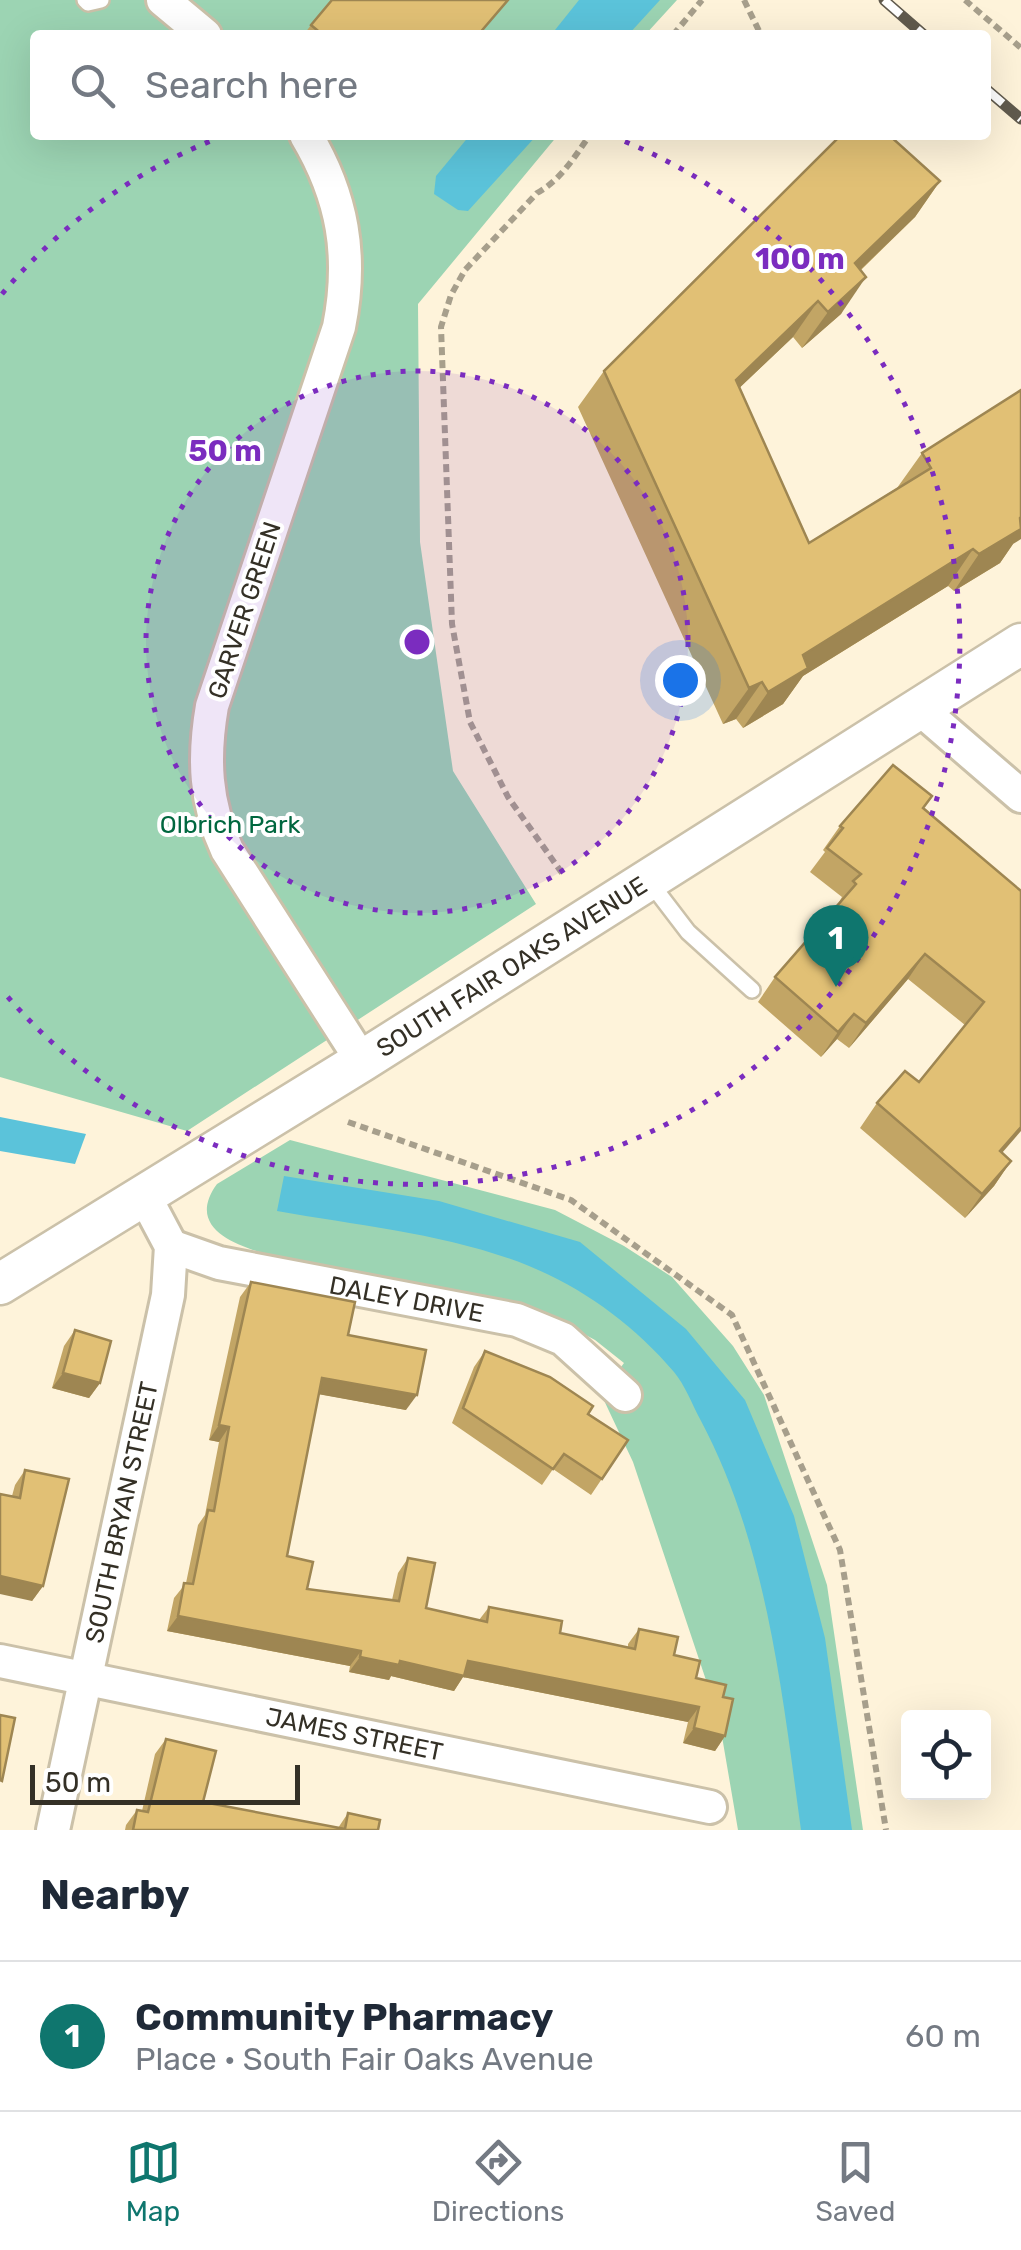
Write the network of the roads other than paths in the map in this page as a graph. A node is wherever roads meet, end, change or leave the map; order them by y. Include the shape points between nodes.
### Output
1 (85, 0) edge
2 (100, 0) edge
3 (163, 0) edge
4 (199, 30) edge
5 (308, 140) edge
6 (1021, 644) edge
7 (919, 708) junction
8 (1021, 796) edge
9 (649, 881) junction
10 (752, 990) dead end
11 (362, 1061) junction
12 (145, 1197) junction
13 (171, 1246) junction
14 (0, 1284) edge
15 (625, 1395) dead end
16 (0, 1661) edge
17 (85, 1678) junction
18 (710, 1807) dead end
19 (53, 1830) edge

1 - 2 lane
3 - 4 street
5 - 11 street, GARVER GREEN via 336,195 348,261 346,295 212,706 206,766 214,822 227,850
6 - 7 street, SOUTH FAIR OAKS AVENUE
7 - 8 street
7 - 9 street, SOUTH FAIR OAKS AVENUE
9 - 10 lane via 688,932
9 - 11 street, SOUTH FAIR OAKS AVENUE
11 - 12 street, SOUTH FAIR OAKS AVENUE
12 - 13 street
12 - 14 street, SOUTH FAIR OAKS AVENUE
13 - 15 street, DALEY DRIVE via 219,1264 517,1320 563,1340
13 - 17 street, SOUTH BRYAN STREET via 168,1295
16 - 17 street, JAMES STREET
17 - 18 street, JAMES STREET
17 - 19 street, SOUTH BRYAN STREET

